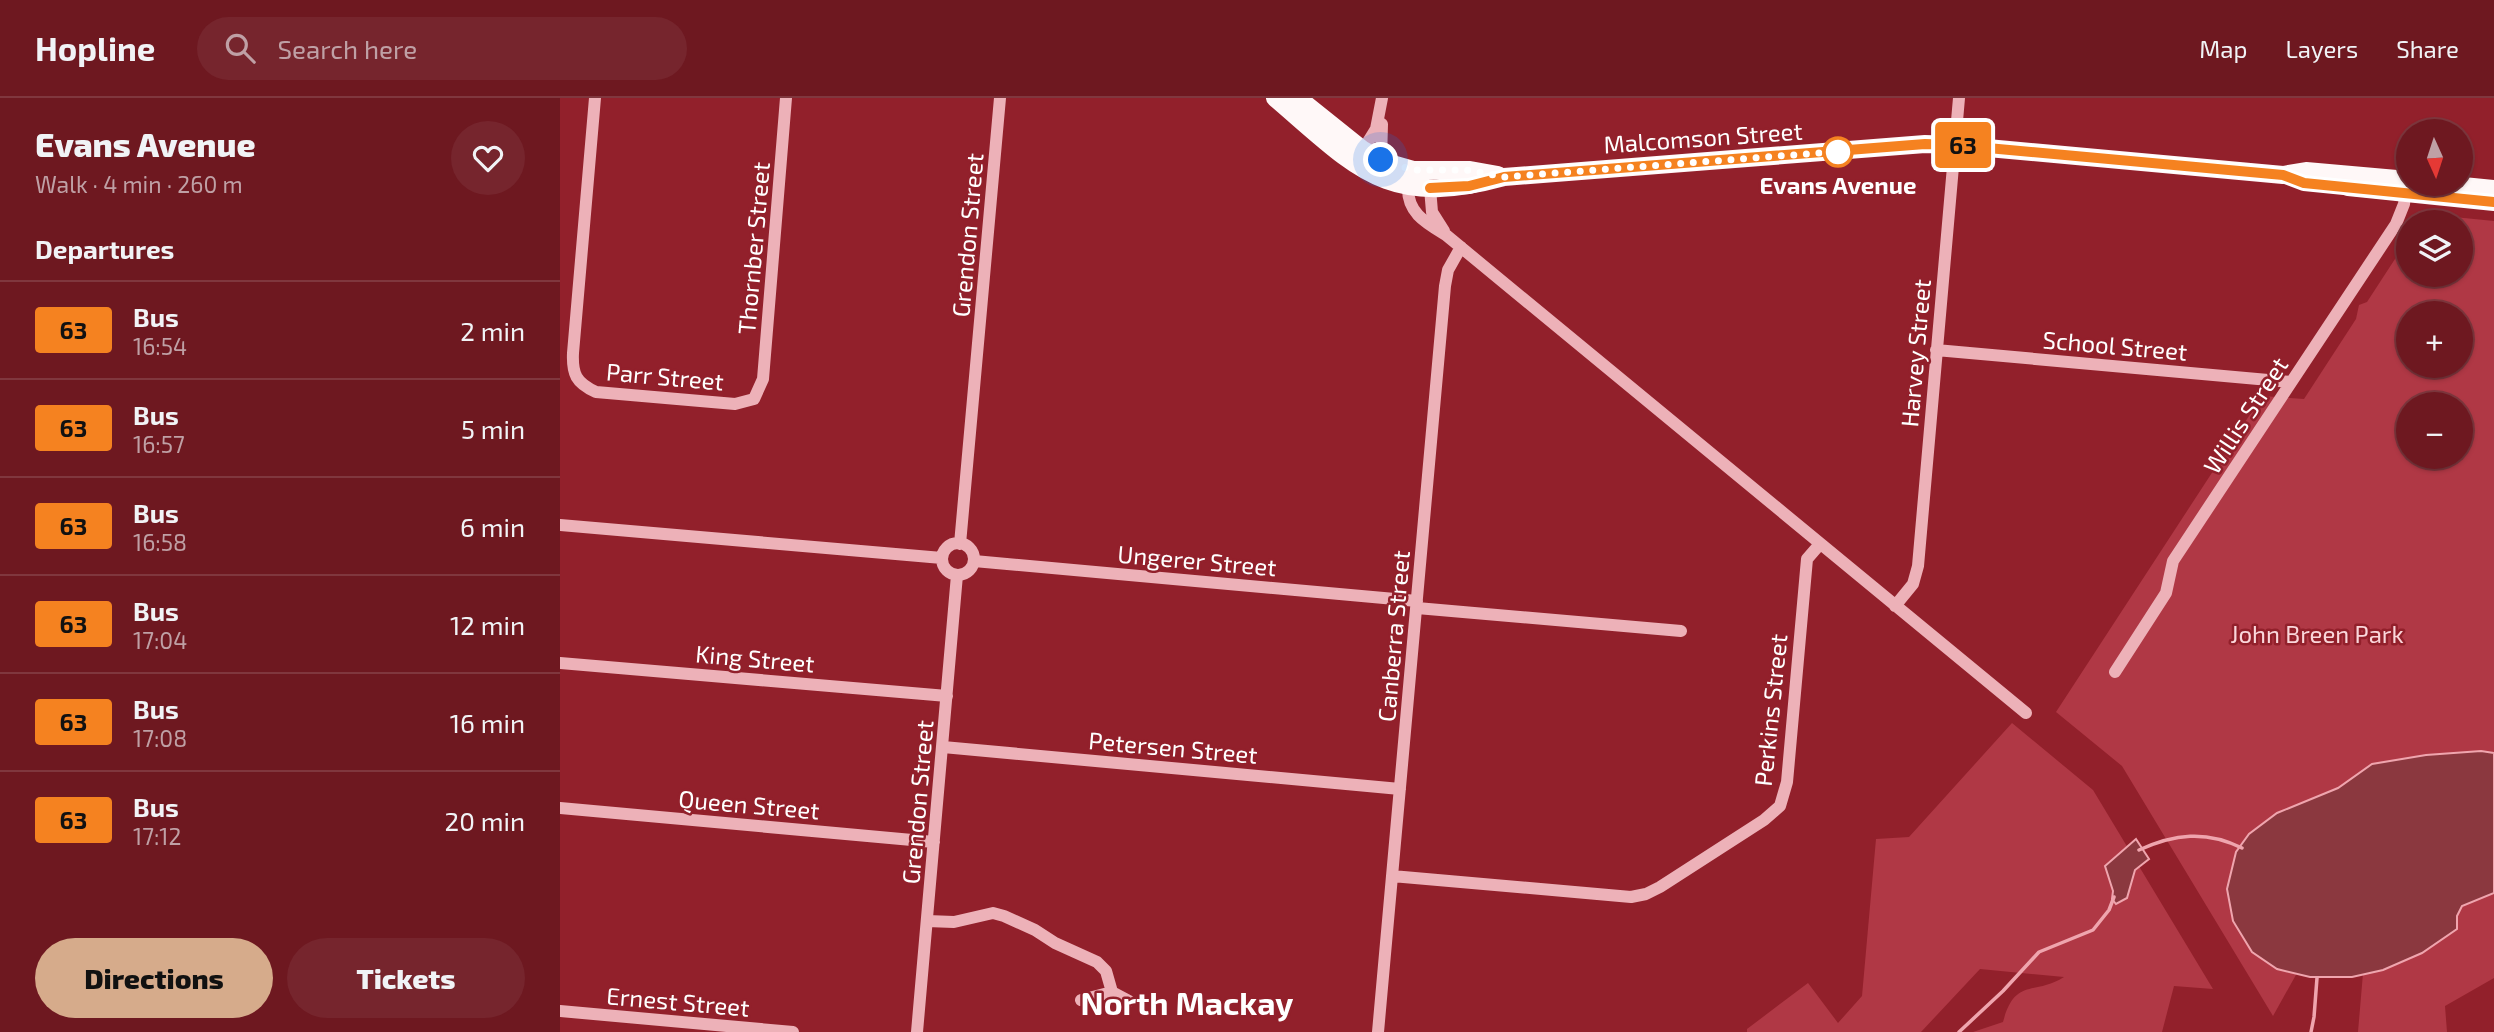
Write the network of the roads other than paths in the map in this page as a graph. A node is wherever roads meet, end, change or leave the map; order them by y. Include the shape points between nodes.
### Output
1 (595, 98) edge
2 (786, 98) edge
3 (1000, 98) edge
4 (1275, 98) edge
5 (1298, 98) edge
6 (1959, 98) edge
7 (1381, 104) edge
8 (1955, 145) junction
9 (1363, 150) junction
10 (1383, 167) junction
11 (1422, 182) junction
12 (2396, 184) edge
13 (2473, 187) edge
14 (2494, 189) edge
15 (2405, 196) edge
16 (2465, 196) edge
17 (2494, 202) edge
18 (1447, 234) junction
19 (1461, 247) junction
20 (1936, 350) junction
21 (2291, 383) junction
22 (754, 400) joint
23 (560, 525) edge
24 (960, 544) junction
25 (1820, 544) junction
26 (942, 558) junction
27 (974, 561) junction
28 (957, 575) junction
29 (1417, 604) junction
30 (1895, 606) junction
31 (1681, 631) dead end
32 (560, 663) edge
33 (2115, 672) dead end
34 (947, 696) junction
35 (2026, 713) dead end
36 (943, 747) junction
37 (1401, 789) junction
38 (560, 808) edge
39 (934, 842) junction
40 (1392, 876) junction
41 (927, 921) junction
42 (1112, 992) junction
43 (1081, 1000) dead end
44 (1129, 1001) dead end
45 (560, 1011) edge
46 (793, 1032) edge
47 (917, 1032) edge
48 (1378, 1032) edge

1 - 22 street, Parr Street via 573,353 576,380 596,392 735,404
2 - 22 street, Thornber Street via 763,379
3 - 24 street, Grendon Street
4 - 10 main road via 1345,158
5 - 9 main road
6 - 8 street, Harvey Street
7 - 9 street via 1375,131
7 - 10 street
8 - 11 main road, Malcomson Street via 1504,177 1469,186
8 - 12 main road, Malcomson Street via 2283,175 2304,183
8 - 20 street, Harvey Street
9 - 10 main road
10 - 11 main road
10 - 11 main road
11 - 18 street via 1432,212
11 - 18 street via 1408,198 1412,209
13 - 14 main road
15 - 21 street, Willis Street via 2396,224
16 - 17 main road, Malcomson Street
18 - 19 street
19 - 25 street
19 - 29 street, Canberra Street via 1446,280
20 - 21 street, School Street
20 - 30 street, Harvey Street via 1918,566 1913,584
21 - 33 street, Willis Street via 2171,566 2166,593
23 - 26 street
24 - 26 street via 946,548
24 - 27 street via 969,548
25 - 30 street
25 - 40 street, Perkins Street via 1807,559 1787,782 1780,806 1764,820 1660,887 1631,897
26 - 28 street via 948,571
27 - 28 street via 970,570
27 - 29 street, Ungerer Street
28 - 34 street, Grendon Street
29 - 31 street, Ungerer Street
29 - 37 street, Canberra Street
30 - 35 street
32 - 34 street, King Street
34 - 36 street, Grendon Street
36 - 37 street, Petersen Street
36 - 39 street, Grendon Street
37 - 40 street, Canberra Street
38 - 39 street, Queen Street
39 - 41 street, Grendon Street
40 - 48 street, Canberra Street
41 - 42 street via 954,922 993,913 1004,916 1097,962 1106,971
41 - 47 street, Grendon Street
42 - 43 street
42 - 44 street
45 - 46 street, Ernest Street

